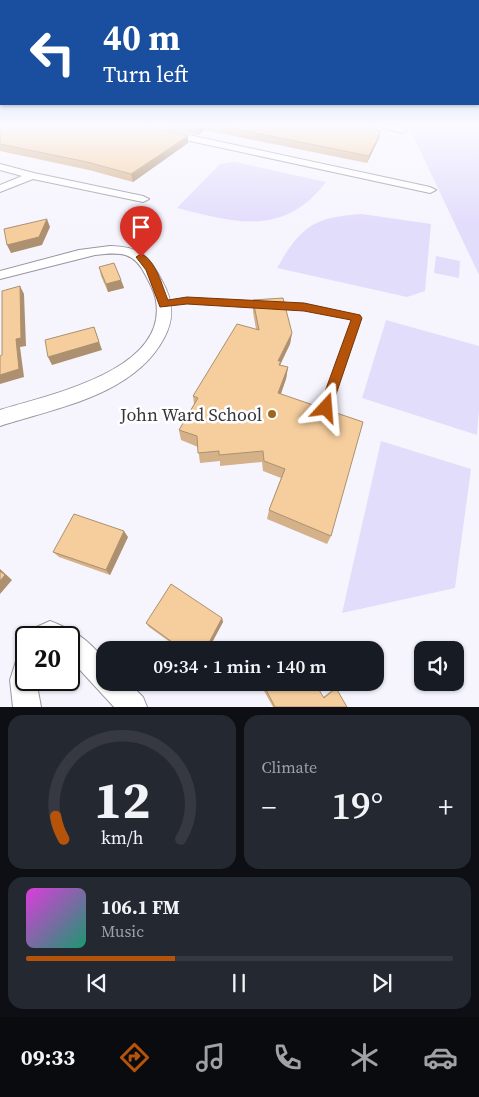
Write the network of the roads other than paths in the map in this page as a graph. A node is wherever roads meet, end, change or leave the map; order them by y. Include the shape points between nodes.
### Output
1 (282, 158) edge
2 (0, 167) edge
3 (32, 176) junction
4 (0, 189) edge
5 (430, 190) dead end
6 (143, 199) dead end
7 (0, 275) edge
8 (164, 304) junction
9 (326, 408) edge
10 (0, 418) edge
11 (80, 651) edge
12 (96, 670) edge
13 (25, 691) edge
14 (117, 691) edge
15 (27, 707) edge
16 (133, 707) edge

1 - 5 street
2 - 3 street
3 - 4 street
3 - 6 street
7 - 8 street via 105,250 126,250 141,257
8 - 9 lane via 187,300 304,307 357,318
8 - 10 street via 163,322 156,340 124,371 99,386
11 - 12 street
13 - 15 street
14 - 16 street

